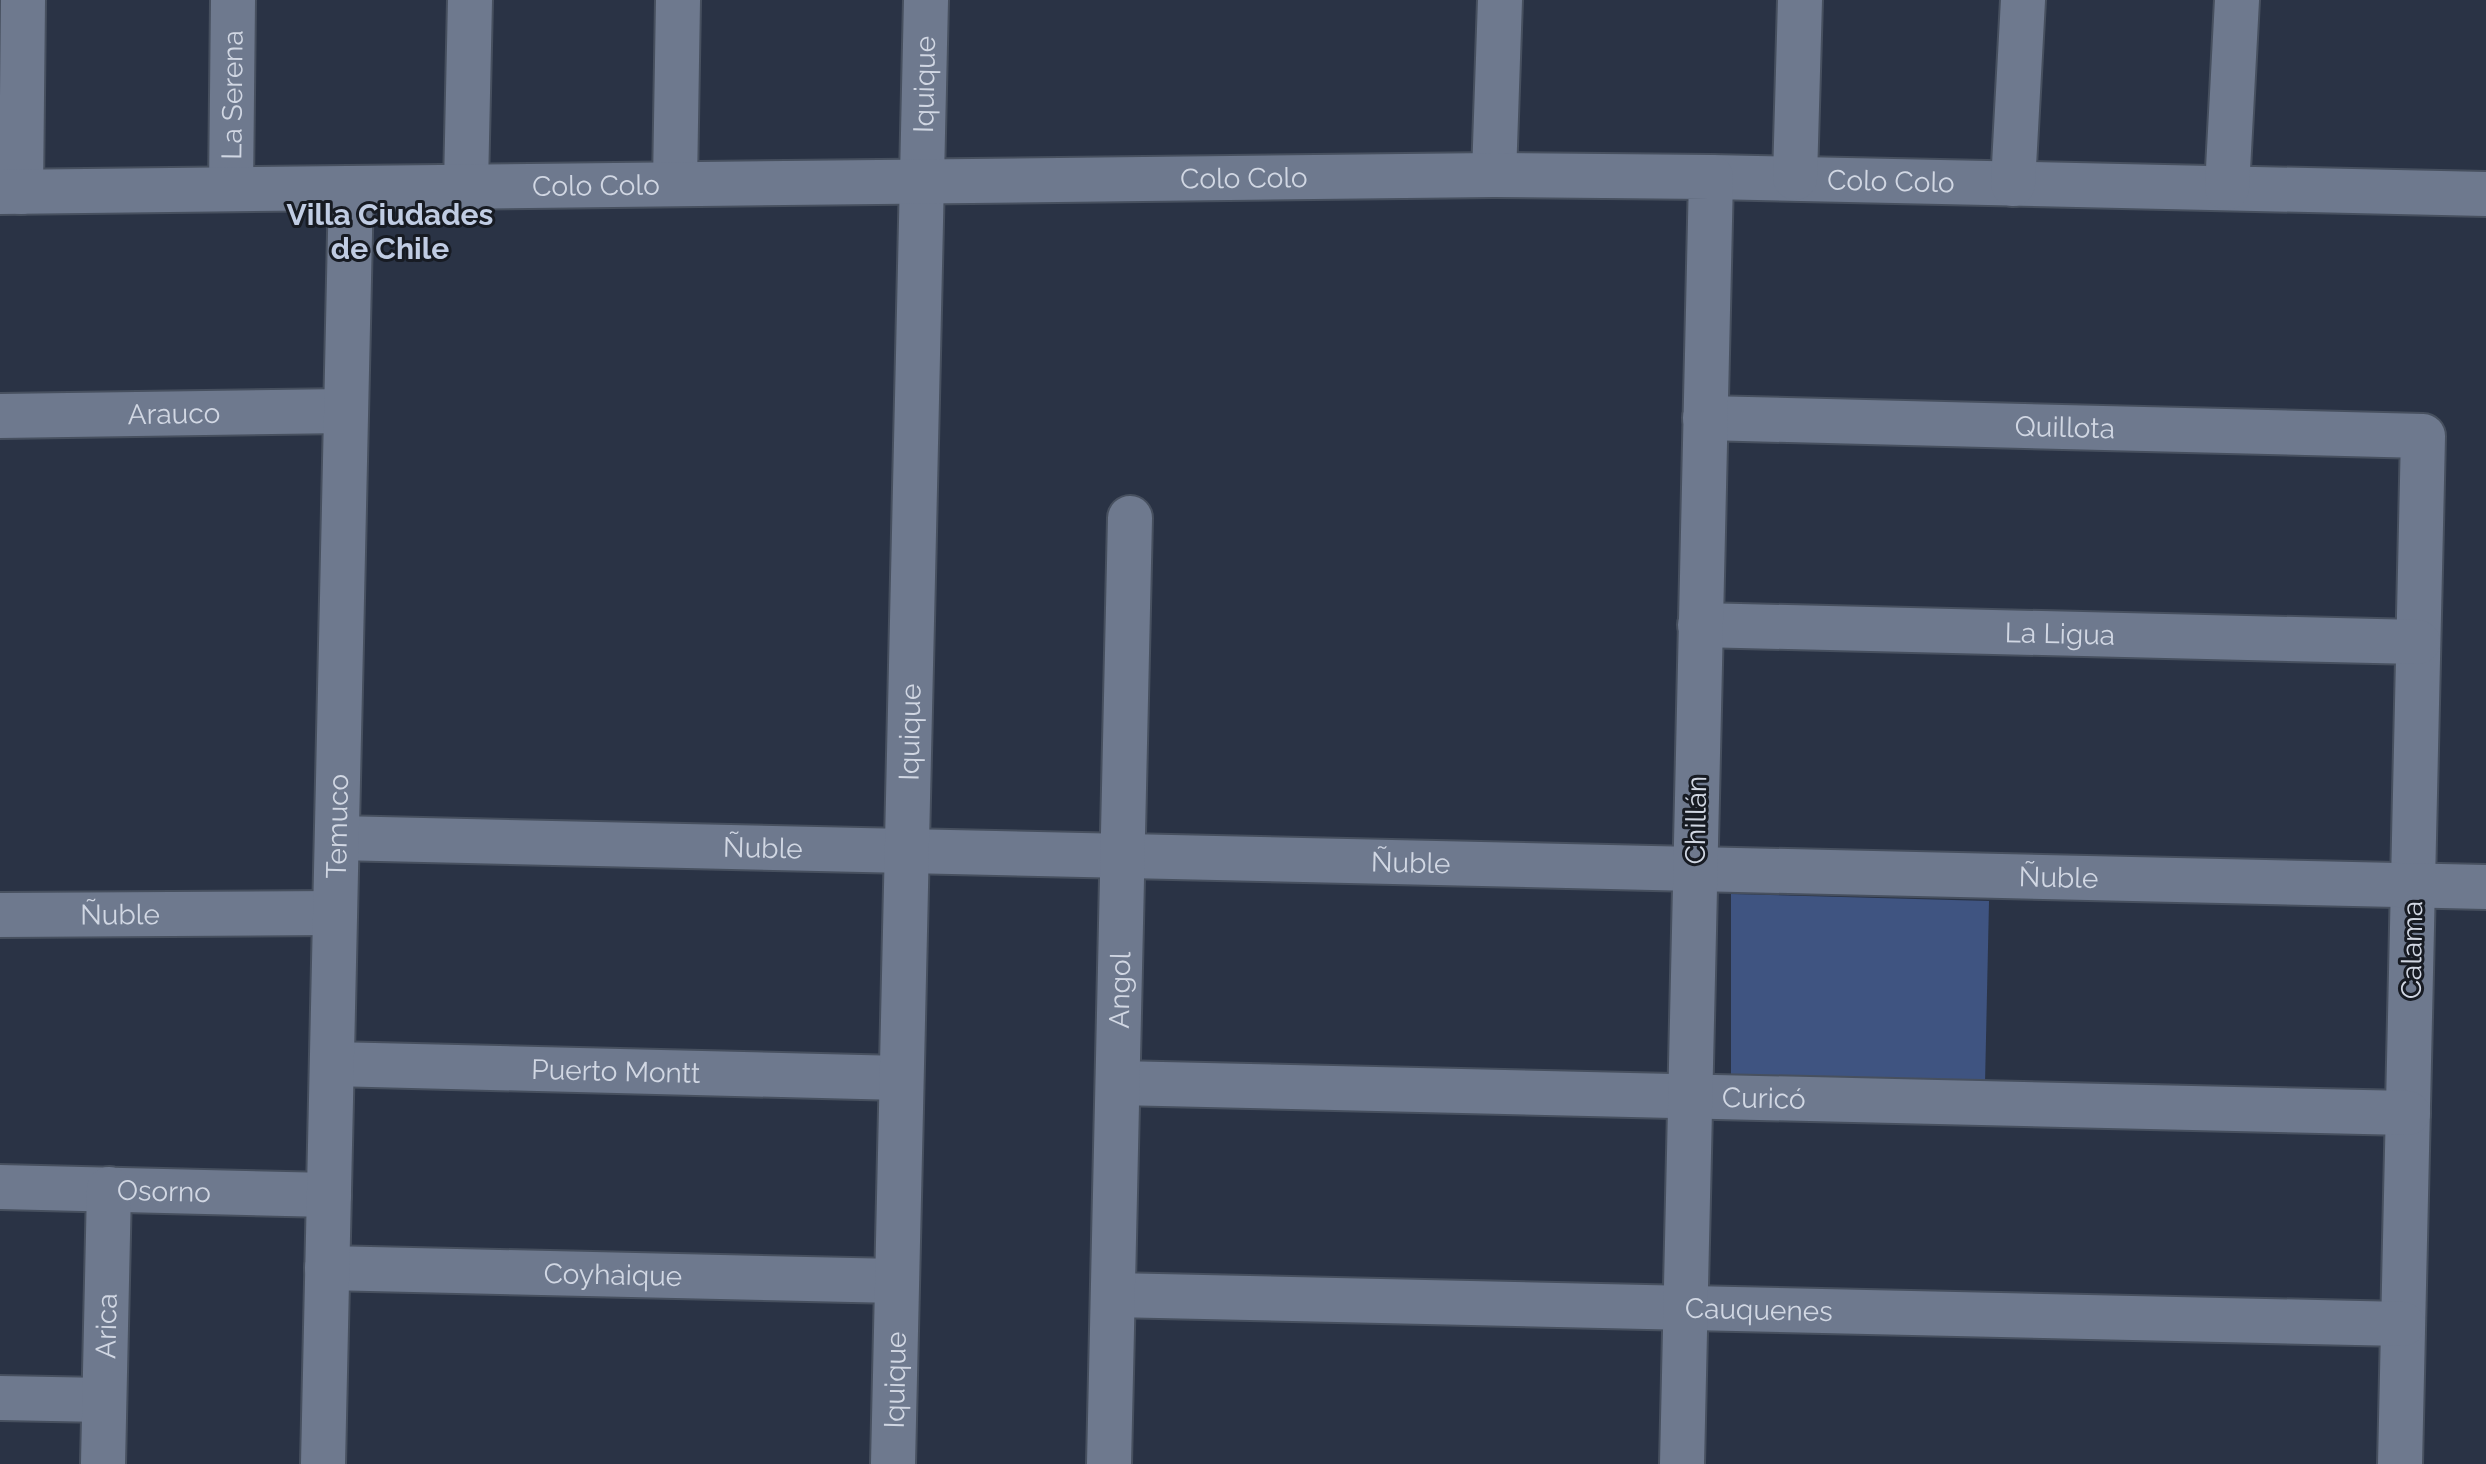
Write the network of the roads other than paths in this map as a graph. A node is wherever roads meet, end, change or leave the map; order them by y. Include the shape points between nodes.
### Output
1 (23, 0) edge
2 (233, 0) edge
3 (470, 0) edge
4 (678, 0) edge
5 (926, 0) edge
6 (1500, 0) edge
7 (1800, 0) edge
8 (2023, 0) edge
9 (2237, 0) edge
10 (1494, 175) junction
11 (1711, 177) junction
12 (1795, 178) junction
13 (922, 182) junction
14 (675, 184) junction
15 (2013, 184) junction
16 (466, 186) junction
17 (351, 188) junction
18 (2227, 188) junction
19 (231, 189) junction
20 (10, 192) edge
21 (2486, 194) edge
22 (346, 411) junction
23 (0, 416) edge
24 (1705, 418) junction
25 (2423, 436) joint
26 (1130, 518) dead end
27 (1700, 625) junction
28 (2418, 642) junction
29 (337, 838) junction
30 (907, 851) junction
31 (1123, 856) junction
32 (1695, 869) junction
33 (2413, 886) junction
34 (2486, 887) edge
35 (335, 913) junction
36 (0, 915) edge
37 (332, 1064) junction
38 (901, 1078) junction
39 (1118, 1083) junction
40 (1690, 1096) junction
41 (2408, 1113) junction
42 (0, 1187) edge
43 (109, 1189) junction
44 (329, 1195) junction
45 (327, 1268) junction
46 (897, 1281) junction
47 (1113, 1295) junction
48 (1685, 1308) junction
49 (2403, 1324) junction
50 (0, 1398) edge
51 (104, 1400) junction
52 (103, 1464) edge
53 (323, 1464) edge
54 (893, 1464) edge
55 (1109, 1464) edge
56 (1682, 1464) edge
57 (2400, 1464) edge

1 - 20 street
2 - 19 street, La Serena
3 - 16 street
4 - 14 street
5 - 13 street, Iquique
6 - 10 street
7 - 12 street
8 - 15 street
9 - 18 street
10 - 11 street, Colo Colo
10 - 13 street, Colo Colo
11 - 12 street, Colo Colo
11 - 24 street, Chillán
12 - 15 street, Colo Colo
13 - 14 street, Colo Colo
13 - 30 street, Iquique
14 - 16 street, Colo Colo
15 - 18 street, Colo Colo
16 - 17 street, Colo Colo
17 - 19 street, Colo Colo
17 - 22 street, Temuco
18 - 21 street, Colo Colo
19 - 20 street, Colo Colo
22 - 23 street, Arauco
22 - 29 street, Temuco
24 - 25 street, Quillota
24 - 27 street, Chillán
25 - 28 street, Calama
26 - 31 street, Angol
27 - 28 street, La Ligua
27 - 32 street, Chillán
28 - 33 street, Calama
29 - 30 street, Ñuble
29 - 35 street, Temuco
30 - 31 street, Ñuble
30 - 38 street, Iquique
31 - 32 street, Ñuble
31 - 39 street, Angol
32 - 33 street, Ñuble
32 - 40 street, Chillán
33 - 34 street, Ñuble
33 - 41 street, Calama
35 - 36 street, Ñuble
35 - 37 street, Temuco
37 - 38 street, Puerto Montt
37 - 44 street, Temuco
38 - 46 street, Iquique
39 - 40 street, Curicó
39 - 47 street, Angol
40 - 41 street, Curicó
40 - 48 street, Chillán
41 - 49 street, Calama
42 - 43 street, Osorno
43 - 44 street, Osorno
43 - 51 street, Arica
44 - 45 street, Temuco
45 - 46 street, Coyhaique
45 - 53 street, Temuco
46 - 54 street, Iquique
47 - 48 street, Cauquenes
47 - 55 street, Angol
48 - 49 street, Cauquenes
48 - 56 street, Chillán
49 - 57 street, Calama
50 - 51 street
51 - 52 street, Arica

